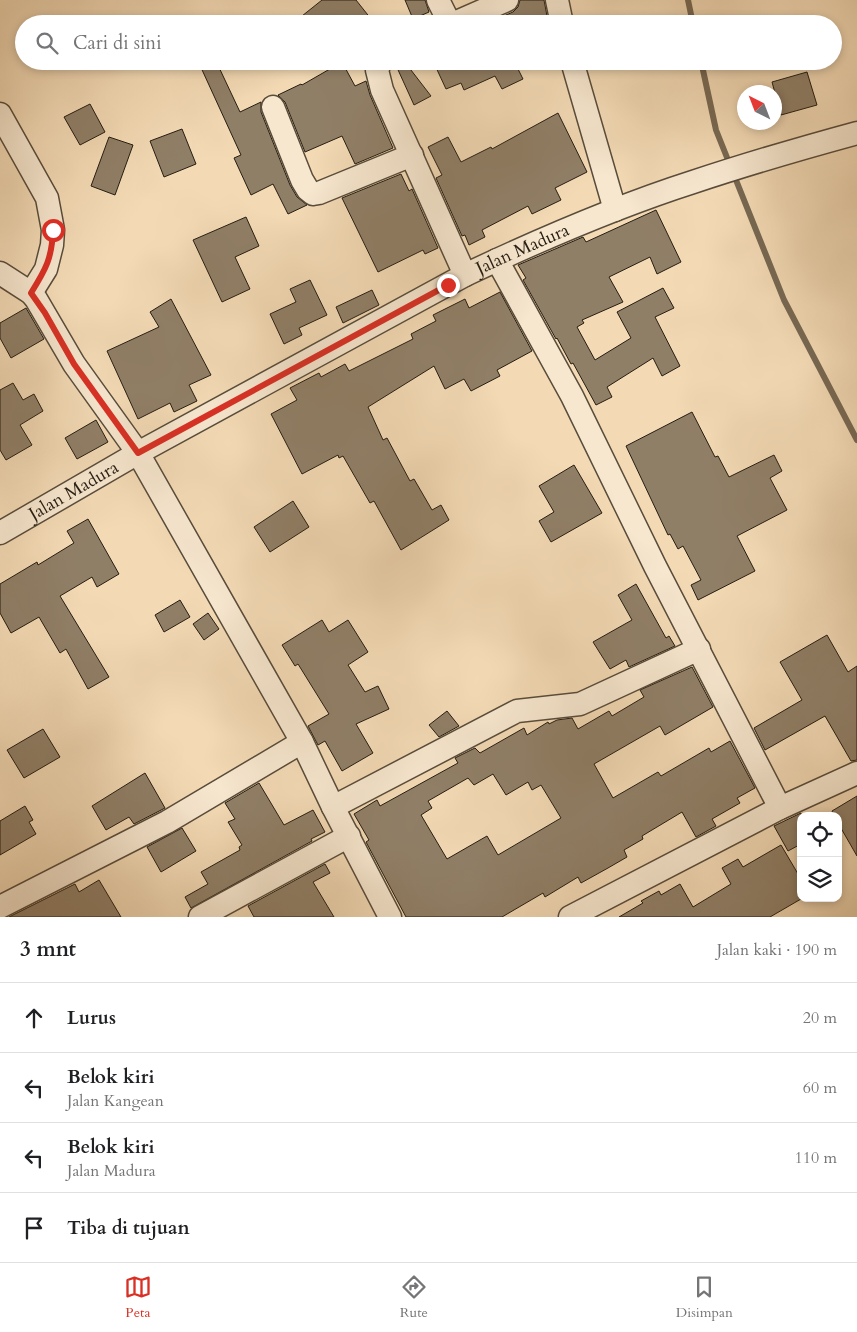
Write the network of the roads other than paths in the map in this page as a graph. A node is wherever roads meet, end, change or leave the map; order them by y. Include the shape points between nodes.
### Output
1 (438, 0) edge
2 (507, 0) edge
3 (557, 0) edge
4 (447, 15) edge
5 (473, 15) edge
6 (560, 15) edge
7 (377, 70) edge
8 (575, 70) edge
9 (273, 107) dead end
10 (0, 114) edge
11 (857, 133) edge
12 (412, 155) junction
13 (615, 210) junction
14 (497, 260) junction
15 (0, 273) edge
16 (465, 275) junction
17 (31, 293) junction
18 (138, 453) junction
19 (0, 533) edge
20 (699, 649) junction
21 (302, 742) junction
22 (857, 773) edge
23 (333, 807) junction
24 (780, 808) junction
25 (349, 836) junction
26 (0, 907) edge
27 (200, 917) edge
28 (390, 917) edge
29 (570, 917) edge

1 - 4 street
2 - 5 street
3 - 6 street
7 - 12 street
8 - 13 street
9 - 12 street via 302,180 313,194
10 - 17 street via 47,198 53,230 46,269
11 - 13 street, Jalan Madura via 692,182
12 - 16 street
13 - 14 street, Jalan Madura
14 - 16 street, Jalan Madura
14 - 20 street via 572,396
15 - 17 street
16 - 18 street, Jalan Madura
17 - 18 street via 74,364
18 - 19 street, Jalan Madura
18 - 21 street
20 - 23 street via 580,704 517,711
20 - 24 street
21 - 23 street
21 - 26 street via 166,822
22 - 24 street
23 - 25 street
24 - 29 street
25 - 27 street
25 - 28 street

